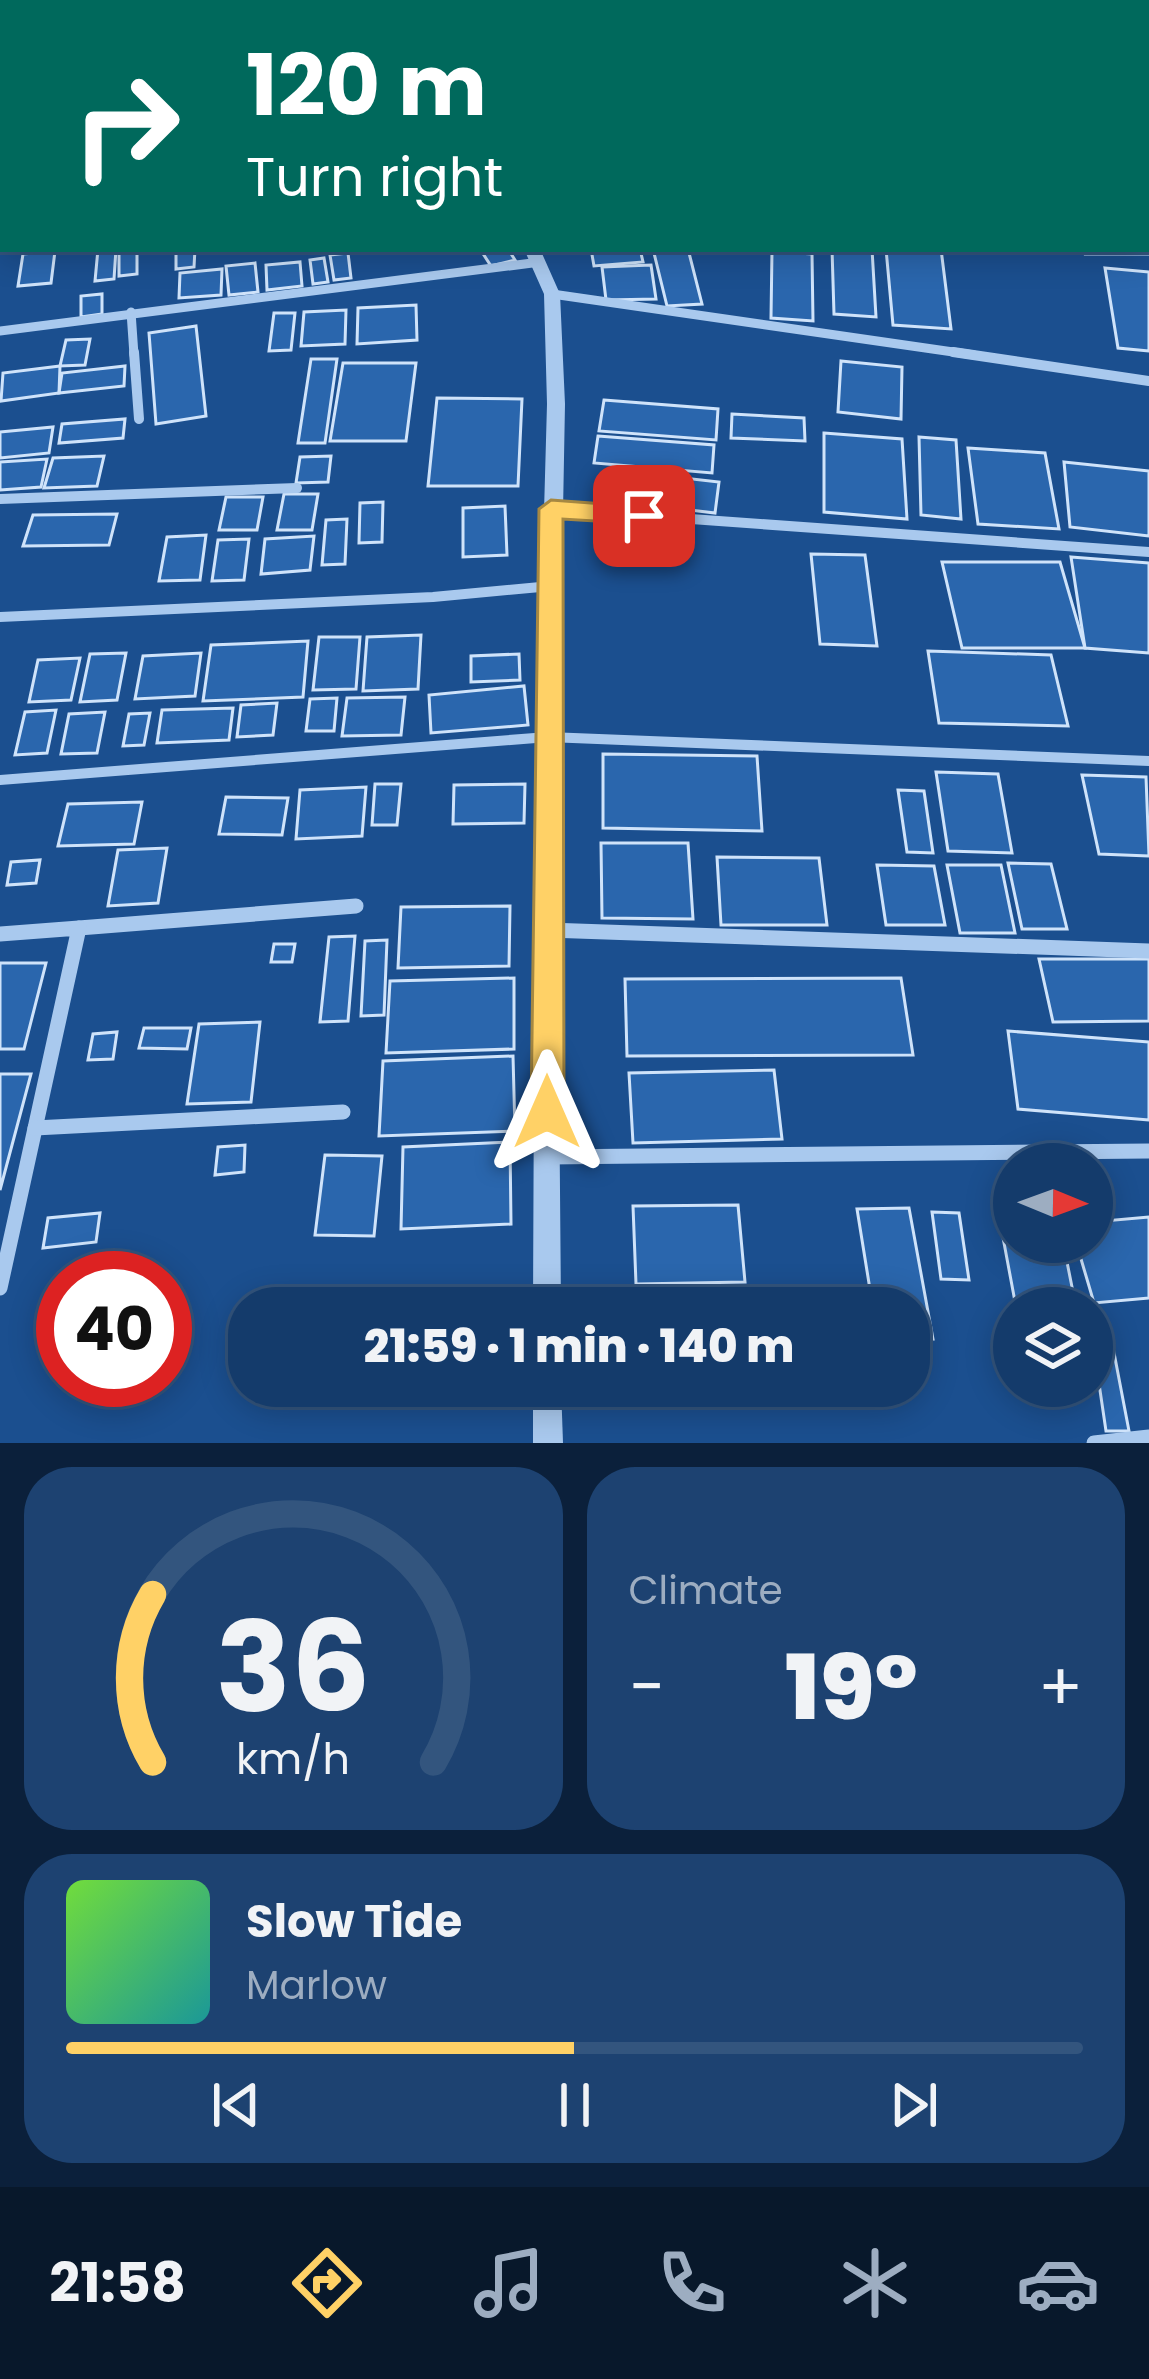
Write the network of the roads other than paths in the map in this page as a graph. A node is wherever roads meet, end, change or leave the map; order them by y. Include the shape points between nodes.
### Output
1 (536, 255) edge
2 (552, 294) junction
3 (131, 312) junction
4 (0, 331) edge
5 (1149, 381) edge
6 (139, 419) dead end
7 (297, 488) dead end
8 (0, 499) edge
9 (551, 509) junction
10 (1149, 552) edge
11 (551, 586) junction
12 (0, 617) edge
13 (548, 737) junction
14 (1149, 760) edge
15 (0, 780) edge
16 (356, 906) dead end
17 (79, 928) junction
18 (548, 930) junction
19 (0, 934) edge
20 (1149, 951) edge
21 (343, 1112) dead end
22 (35, 1128) junction
23 (1149, 1150) edge
24 (547, 1157) junction
25 (547, 1287) edge
26 (0, 1288) edge
27 (548, 1407) edge
28 (1149, 1437) edge
29 (548, 1443) edge
30 (1094, 1443) edge

1 - 2 street
1 - 3 street
2 - 5 street
2 - 9 street
3 - 4 street
3 - 6 street
7 - 8 street
9 - 10 street
9 - 11 street
11 - 12 street
11 - 13 street
13 - 14 street
13 - 15 street
13 - 18 street
16 - 17 street
17 - 19 street
17 - 22 street
18 - 20 street
18 - 24 street
21 - 22 street
22 - 26 street
23 - 24 street
24 - 25 street
27 - 29 street
28 - 30 street

